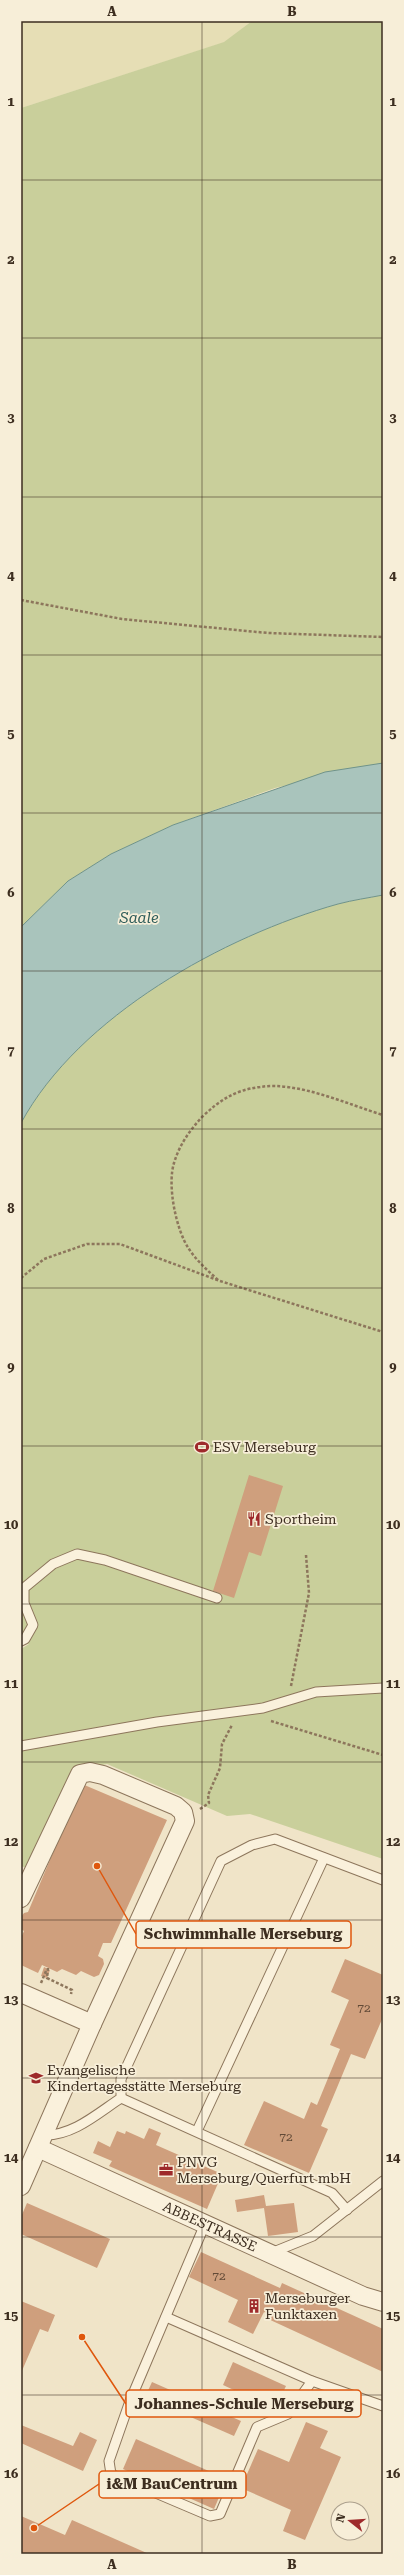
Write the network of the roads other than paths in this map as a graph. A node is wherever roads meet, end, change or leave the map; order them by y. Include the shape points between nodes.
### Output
1 (217, 1598) dead end
2 (21, 1641) edge
3 (383, 1688) edge
4 (21, 1746) edge
5 (324, 1858) junction
6 (383, 1880) edge
7 (21, 1898) edge
8 (21, 1992) edge
9 (92, 2024) junction
10 (121, 2098) junction
11 (197, 2131) junction
12 (41, 2141) junction
13 (383, 2181) edge
14 (21, 2186) edge
15 (348, 2210) junction
16 (205, 2224) junction
17 (270, 2254) junction
18 (383, 2302) edge
19 (166, 2317) junction
20 (312, 2381) junction
21 (383, 2406) edge

1 - 2 lane via 105,1560 77,1554 53,1564 24,1588 24,1603 33,1624 26,1639
3 - 4 lane via 316,1692 263,1708 157,1722
5 - 6 lane
5 - 10 lane via 275,1839 252,1845 221,1861 121,2079
5 - 11 lane
7 - 9 street via 80,1774 90,1772 103,1775 176,1806 184,1816 185,1821
8 - 9 street
9 - 12 street
10 - 11 lane
10 - 12 lane via 78,2126
11 - 15 lane via 332,2193
12 - 14 street
12 - 16 street, ABBESTRASSE
13 - 15 lane
15 - 17 lane via 313,2236
16 - 17 street, ABBESTRASSE
16 - 19 lane
17 - 18 street, ABBESTRASSE via 363,2296
19 - 20 lane
19 - 20 lane via 130,2401 110,2460 111,2474 210,2516 220,2514 257,2427 288,2414
20 - 21 lane

